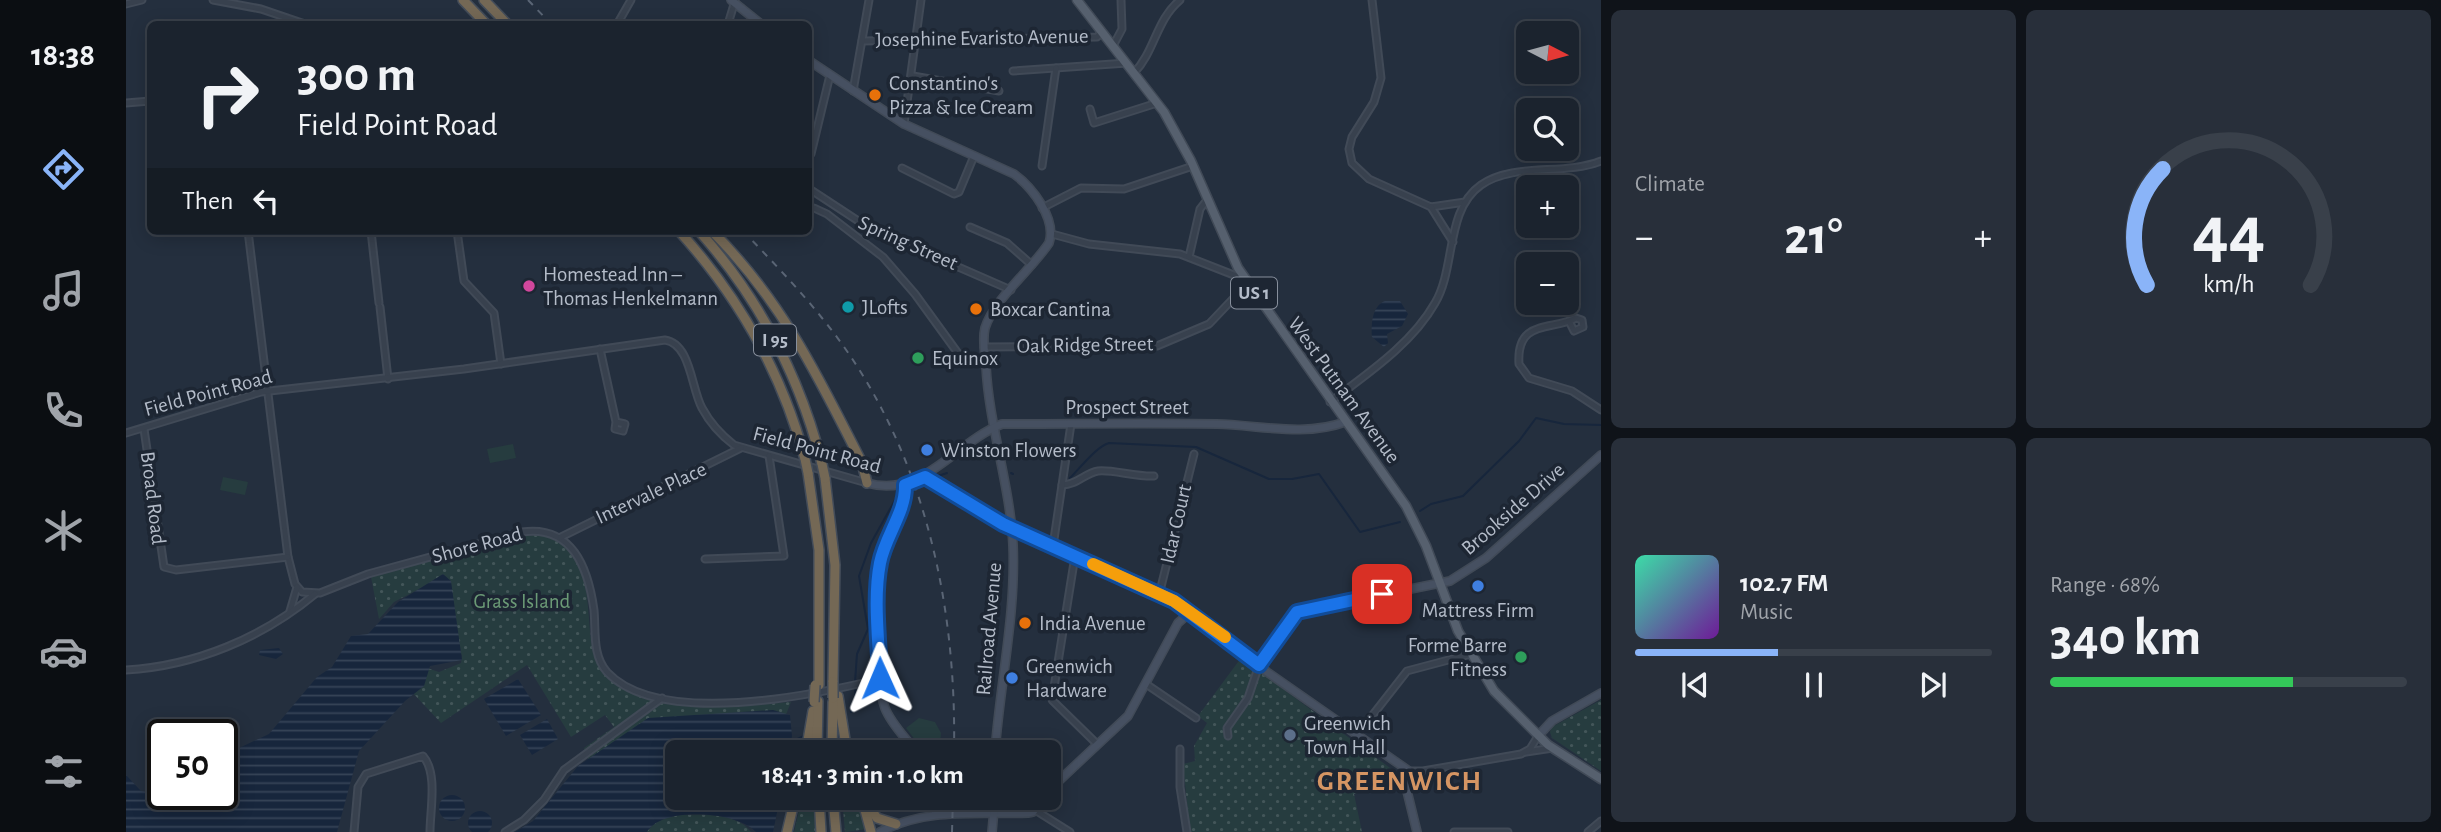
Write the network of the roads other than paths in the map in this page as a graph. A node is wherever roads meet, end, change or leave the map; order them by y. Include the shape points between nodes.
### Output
1 (142, 0) edge
2 (213, 0) edge
3 (463, 0) edge
4 (484, 0) edge
5 (631, 0) edge
6 (869, 0) edge
7 (921, 0) edge
8 (1077, 0) edge
9 (1121, 0) edge
10 (1180, 0) edge
11 (1372, 0) edge
12 (734, 1) edge
13 (126, 4) edge
14 (296, 21) edge
15 (483, 21) edge
16 (504, 21) edge
17 (619, 21) dead end
18 (729, 21) edge
19 (757, 21) edge
20 (1102, 32) junction
21 (862, 41) junction
22 (916, 42) junction
23 (1113, 46) junction
24 (812, 63) edge
25 (1127, 63) junction
26 (1056, 68) junction
27 (1013, 71) dead end
28 (1134, 73) junction
29 (830, 75) junction
30 (913, 76) junction
31 (853, 91) junction
32 (999, 91) dead end
33 (147, 101) edge
34 (126, 103) edge
35 (1158, 103) junction
36 (1090, 109) dead end
37 (904, 124) junction
38 (812, 150) edge
39 (974, 156) junction
40 (1601, 161) edge
41 (1042, 166) dead end
42 (1193, 166) junction
43 (902, 168) dead end
44 (812, 191) edge
45 (1207, 200) junction
46 (1465, 202) junction
47 (1431, 206) junction
48 (814, 208) dead end
49 (1042, 208) junction
50 (970, 227) dead end
51 (1052, 234) junction
52 (248, 235) edge
53 (371, 235) edge
54 (458, 235) edge
55 (675, 235) edge
56 (682, 235) edge
57 (702, 235) edge
58 (716, 235) edge
59 (1453, 243) junction
60 (1189, 257) junction
61 (1032, 265) junction
62 (1246, 281) junction
63 (723, 284) junction
64 (1011, 290) junction
65 (1570, 323) dead end
66 (984, 347) junction
67 (600, 349) junction
68 (985, 358) junction
69 (501, 365) junction
70 (388, 379) junction
71 (268, 391) junction
72 (1330, 402) junction
73 (1601, 410) edge
74 (616, 422) dead end
75 (1345, 422) junction
76 (1071, 424) junction
77 (994, 427) junction
78 (144, 429) junction
79 (126, 433) edge
80 (741, 448) junction
81 (1194, 454) dead end
82 (1601, 455) edge
83 (769, 456) junction
84 (1154, 476) dead end
85 (925, 477) junction
86 (867, 483) junction
87 (905, 485) junction
88 (1062, 485) junction
89 (1012, 527) junction
90 (561, 537) junction
91 (1053, 546) junction
92 (288, 556) junction
93 (1074, 556) junction
94 (705, 559) dead end
95 (1439, 582) junction
96 (297, 587) junction
97 (315, 594) junction
98 (1160, 595) junction
99 (290, 612) junction
100 (1193, 615) junction
101 (1471, 654) junction
102 (1259, 665) junction
103 (126, 670) edge
104 (880, 678) junction
105 (1146, 684) junction
106 (1601, 693) edge
107 (836, 697) junction
108 (662, 698) junction
109 (816, 701) junction
110 (1196, 718) dead end
111 (1357, 735) junction
112 (1228, 736) dead end
113 (1538, 736) junction
114 (808, 740) edge
115 (817, 740) edge
116 (833, 740) edge
117 (845, 740) edge
118 (907, 740) edge
119 (996, 740) edge
120 (1097, 744) junction
121 (1553, 748) junction
122 (1180, 749) dead end
123 (1526, 752) junction
124 (1409, 771) junction
125 (1061, 779) edge
126 (1601, 779) edge
127 (792, 810) edge
128 (819, 810) edge
129 (834, 810) edge
130 (865, 810) edge
131 (871, 810) edge
132 (935, 810) edge
133 (994, 810) edge
134 (1035, 810) joint
135 (936, 814) junction
136 (993, 814) junction
137 (1601, 821) edge
138 (897, 824) junction
139 (354, 832) edge
140 (430, 832) edge
141 (505, 832) edge
142 (787, 832) edge
143 (821, 832) edge
144 (836, 832) edge
145 (871, 832) edge
146 (880, 832) edge
147 (992, 832) edge
148 (1070, 832) edge
149 (1187, 832) edge
150 (1417, 832) edge
151 (1454, 832) edge
152 (1508, 832) edge
153 (1588, 832) edge

1 - 13 street
2 - 14 street
3 - 15 highway
4 - 16 highway
5 - 17 street
6 - 21 street
7 - 22 street
8 - 20 main road, West Putnam Avenue / US 1
9 - 23 street via 1122,29
10 - 28 street via 1161,23 1145,61
11 - 47 street via 1381,78 1374,102 1352,137 1349,155 1356,170 1369,179
12 - 18 street
12 - 19 main road
20 - 22 street, Josephine Evaristo Avenue via 1097,37
20 - 23 main road, West Putnam Avenue / US 1
21 - 22 street, Josephine Evaristo Avenue
21 - 31 street
22 - 30 street
23 - 25 main road, West Putnam Avenue / US 1
24 - 29 main road
25 - 26 street
25 - 28 main road, West Putnam Avenue / US 1
26 - 27 street
26 - 41 street
28 - 35 main road, West Putnam Avenue / US 1
29 - 31 main road
29 - 38 street
30 - 32 street
30 - 37 street
31 - 37 main road
33 - 34 street
35 - 36 street via 1094,123
35 - 42 main road, West Putnam Avenue / US 1
37 - 39 main road
39 - 43 street via 954,194
39 - 49 main road via 1020,179
40 - 46 street via 1568,170 1496,178 1479,186
42 - 45 main road, West Putnam Avenue / US 1
42 - 49 street via 1124,189 1081,188
44 - 64 street, Spring Street via 869,228
45 - 60 street via 1200,209
45 - 62 main road, West Putnam Avenue / US 1
46 - 47 street
46 - 59 street
47 - 59 street
48 - 68 street via 883,257 960,356
49 - 51 main road
50 - 61 street via 1007,243
51 - 60 street via 1089,244
51 - 61 main road
52 - 71 street
53 - 70 street
54 - 69 street via 464,281 494,313
55 - 63 highway
56 - 63 highway, I 95
57 - 107 highway, I 95, bridge via 739,280 777,342 805,408 825,478 834,548
58 - 86 highway via 789,323 862,463
59 - 72 street via 1442,288 1422,322
60 - 62 street
61 - 64 main road
62 - 66 street, Oak Ridge Street via 1209,324 1157,346
62 - 72 main road, West Putnam Avenue / US 1
63 - 109 highway, I 95, bridge via 773,369 805,459 819,550
64 - 66 main road via 986,325
65 - 73 street via 1533,329 1520,347 1519,364 1529,378 1572,391
66 - 68 main road, Railroad Avenue
67 - 69 street, Field Point Road
67 - 74 street
67 - 80 street, Field Point Road via 655,340 674,343 682,351 708,419
68 - 77 main road, Railroad Avenue
69 - 70 street, Field Point Road
70 - 71 street, Field Point Road
71 - 78 street, Field Point Road
71 - 92 street
72 - 75 main road, West Putnam Avenue / US 1
75 - 76 main road, Prospect Street via 1286,430 1217,424
75 - 95 main road, West Putnam Avenue / US 1 via 1406,506
76 - 77 main road, Prospect Street
76 - 88 street
77 - 85 main road, Prospect Street
77 - 89 main road, Railroad Avenue
78 - 79 street, Field Point Road
78 - 92 street, Broad Road via 164,567 170,571
80 - 83 street, Field Point Road
80 - 90 street, Intervale Place
81 - 98 street, Idar Court
82 - 95 main road, Brookside Drive via 1486,558 1450,581
83 - 86 street, Field Point Road
83 - 94 street via 784,556
84 - 88 street via 1101,471
85 - 87 main road, Field Point Road
85 - 89 main road
86 - 87 main road, Field Point Road
87 - 104 main road via 905,500 879,565
88 - 91 street
89 - 91 main road
89 - 119 main road, Railroad Avenue via 1012,586
90 - 97 street, Shore Road via 544,531 522,532 368,574
90 - 108 street via 586,578 603,666 623,684
91 - 93 main road
92 - 96 street
93 - 98 main road
93 - 120 street via 1052,699
95 - 101 main road, West Putnam Avenue / US 1
95 - 102 main road, Brookside Drive via 1297,612
96 - 97 street
96 - 99 street
97 - 99 street, Shore Road
98 - 100 main road
99 - 103 street, Shore Road via 218,650 175,664
100 - 102 main road
100 - 105 main road via 1178,623
101 - 111 street via 1407,671
101 - 113 main road, West Putnam Avenue / US 1 via 1494,691
102 - 111 main road
102 - 112 street, Brookside Drive via 1248,698 1227,729
104 - 108 street via 778,699 699,702
104 - 118 main road via 888,715
105 - 110 street
105 - 120 main road via 1128,716
106 - 113 main road via 1552,721
107 - 116 highway
107 - 117 highway
108 - 141 street via 564,770 544,800
109 - 114 highway
109 - 115 highway, I 95
111 - 124 main road
113 - 121 main road, West Putnam Avenue / US 1
113 - 123 street
120 - 125 main road
121 - 123 street
121 - 126 main road, West Putnam Avenue / US 1
122 - 149 street
123 - 124 street
124 - 150 main road via 1406,787
127 - 142 highway
128 - 143 highway
129 - 144 highway
130 - 145 highway
131 - 138 highway via 877,818
132 - 135 main road
133 - 136 main road
134 - 136 main road
134 - 148 street
135 - 136 main road
135 - 138 main road
136 - 147 main road
137 - 153 street
138 - 146 main road
139 - 140 street via 358,787 366,774 423,756 432,792
151 - 152 street

